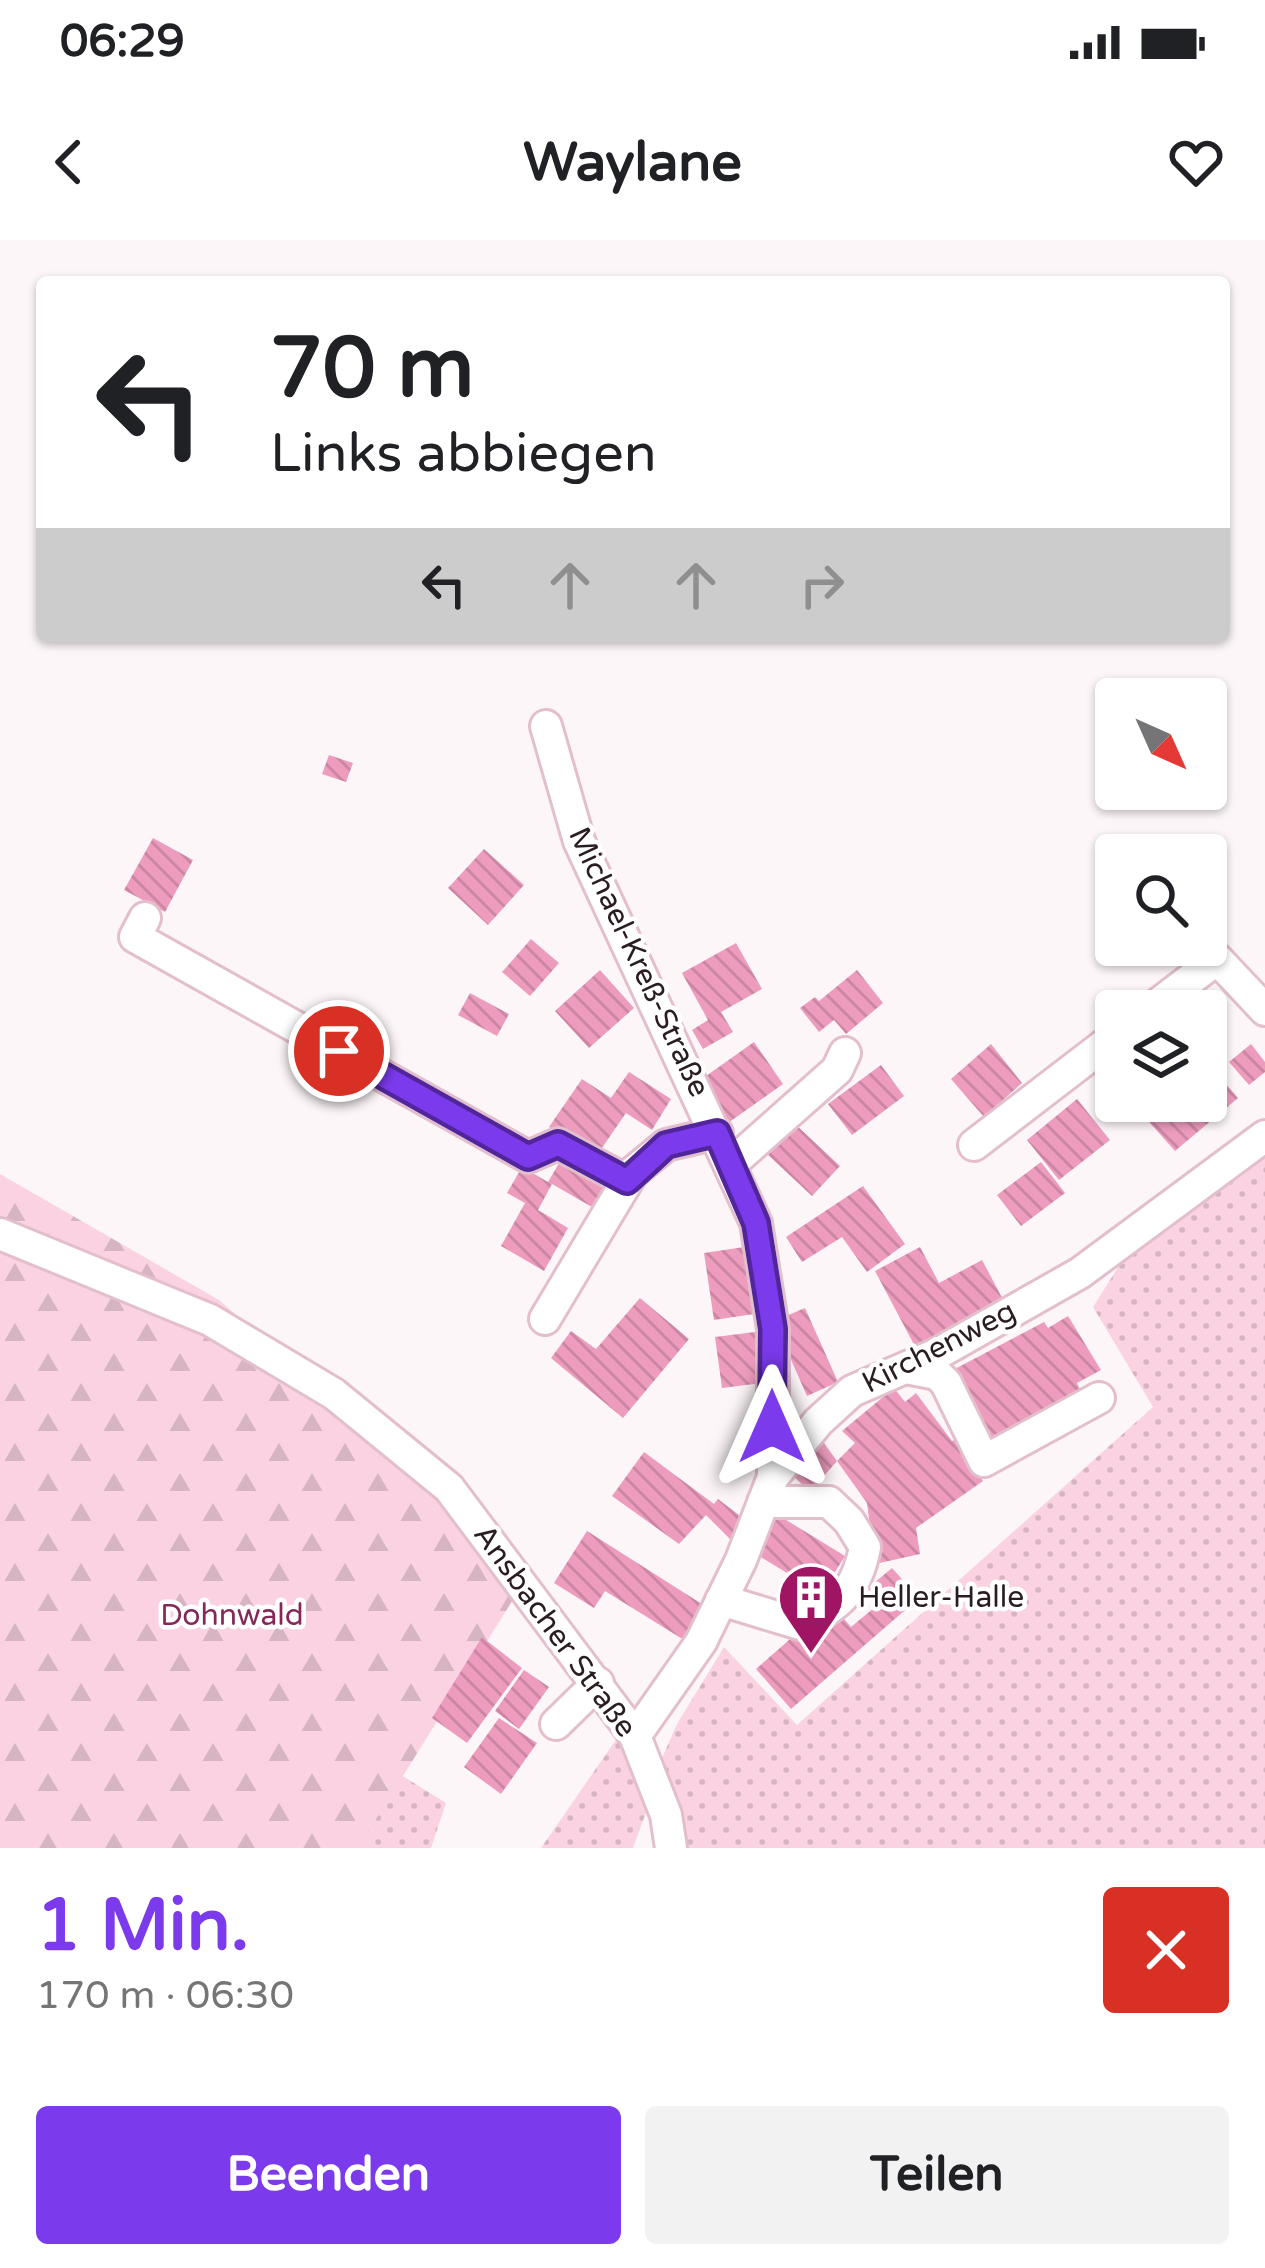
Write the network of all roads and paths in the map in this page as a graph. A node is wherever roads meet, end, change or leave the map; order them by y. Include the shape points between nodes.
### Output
1 (545, 726) dead end
2 (145, 918) dead end
3 (1175, 990) edge
4 (1265, 1010) edge
5 (845, 1052) dead end
6 (1095, 1052) edge
7 (717, 1133) junction
8 (1255, 1143) edge
9 (974, 1144) dead end
10 (731, 1164) junction
11 (627, 1181) junction
12 (0, 1234) edge
13 (544, 1318) dead end
14 (906, 1368) junction
15 (1099, 1399) dead end
16 (768, 1490) junction
17 (721, 1600) junction
18 (598, 1683) junction
19 (556, 1724) dead end
20 (635, 1736) junction
21 (671, 1848) edge

1 - 7 street, Michael-Kreß-Straße via 579,841
2 - 11 street via 135,937 528,1157 558,1144
3 - 4 street via 1216,959
5 - 10 street via 837,1070
6 - 9 street
7 - 10 street, Michael-Kreß-Straße
7 - 11 street via 666,1145
8 - 14 street, Kirchenweg via 1081,1273
10 - 16 street, Michael-Kreß-Straße via 756,1223 773,1329
11 - 13 street
12 - 18 street, Ansbacher Straße via 210,1320 334,1394 449,1487
14 - 15 street via 946,1384 984,1461
14 - 16 street, Kirchenweg via 852,1391
16 - 17 street, Kirchenweg
16 - 17 street via 829,1502 865,1547 860,1576 831,1611 800,1624
17 - 20 street, Kirchenweg
18 - 19 street
18 - 20 street, Ansbacher Straße
20 - 21 street, Ansbacher Straße

